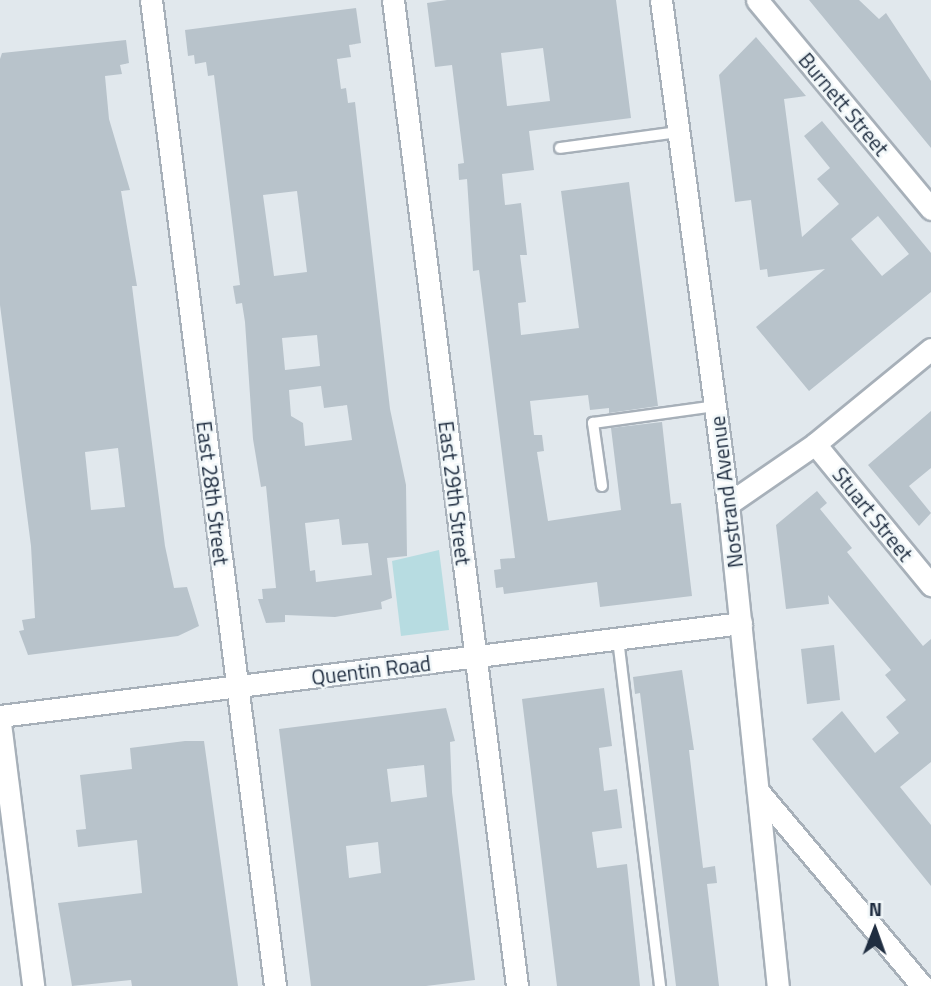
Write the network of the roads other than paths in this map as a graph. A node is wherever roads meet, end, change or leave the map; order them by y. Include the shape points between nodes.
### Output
1 (151, 0) edge
2 (393, 0) edge
3 (661, 0) edge
4 (757, 0) edge
5 (679, 132) junction
6 (560, 148) dead end
7 (931, 209) edge
8 (931, 349) edge
9 (715, 405) junction
10 (815, 444) junction
11 (602, 486) dead end
12 (728, 505) junction
13 (931, 585) edge
14 (741, 623) junction
15 (618, 639) junction
16 (475, 656) junction
17 (237, 687) junction
18 (0, 716) edge
19 (0, 723) edge
20 (758, 791) junction
21 (33, 986) edge
22 (275, 986) edge
23 (517, 986) edge
24 (660, 986) edge
25 (778, 986) edge
26 (922, 986) edge

1 - 17 street, East 28th Street
2 - 16 street, East 29th Street
3 - 5 street, Nostrand Avenue
4 - 7 street, Burnett Street
5 - 6 lane
5 - 9 street, Nostrand Avenue
8 - 10 street
9 - 11 lane via 593,423
9 - 12 street, Nostrand Avenue
10 - 12 street
10 - 13 street, Stuart Street
12 - 14 street, Nostrand Avenue
14 - 15 street, Quentin Road
14 - 20 street, Nostrand Avenue
15 - 16 street, Quentin Road
15 - 24 lane
16 - 17 street, Quentin Road
16 - 23 street, East 29th Street
17 - 18 street, Quentin Road
17 - 22 street, East 28th Street
19 - 21 street
20 - 25 street, Nostrand Avenue
20 - 26 street

